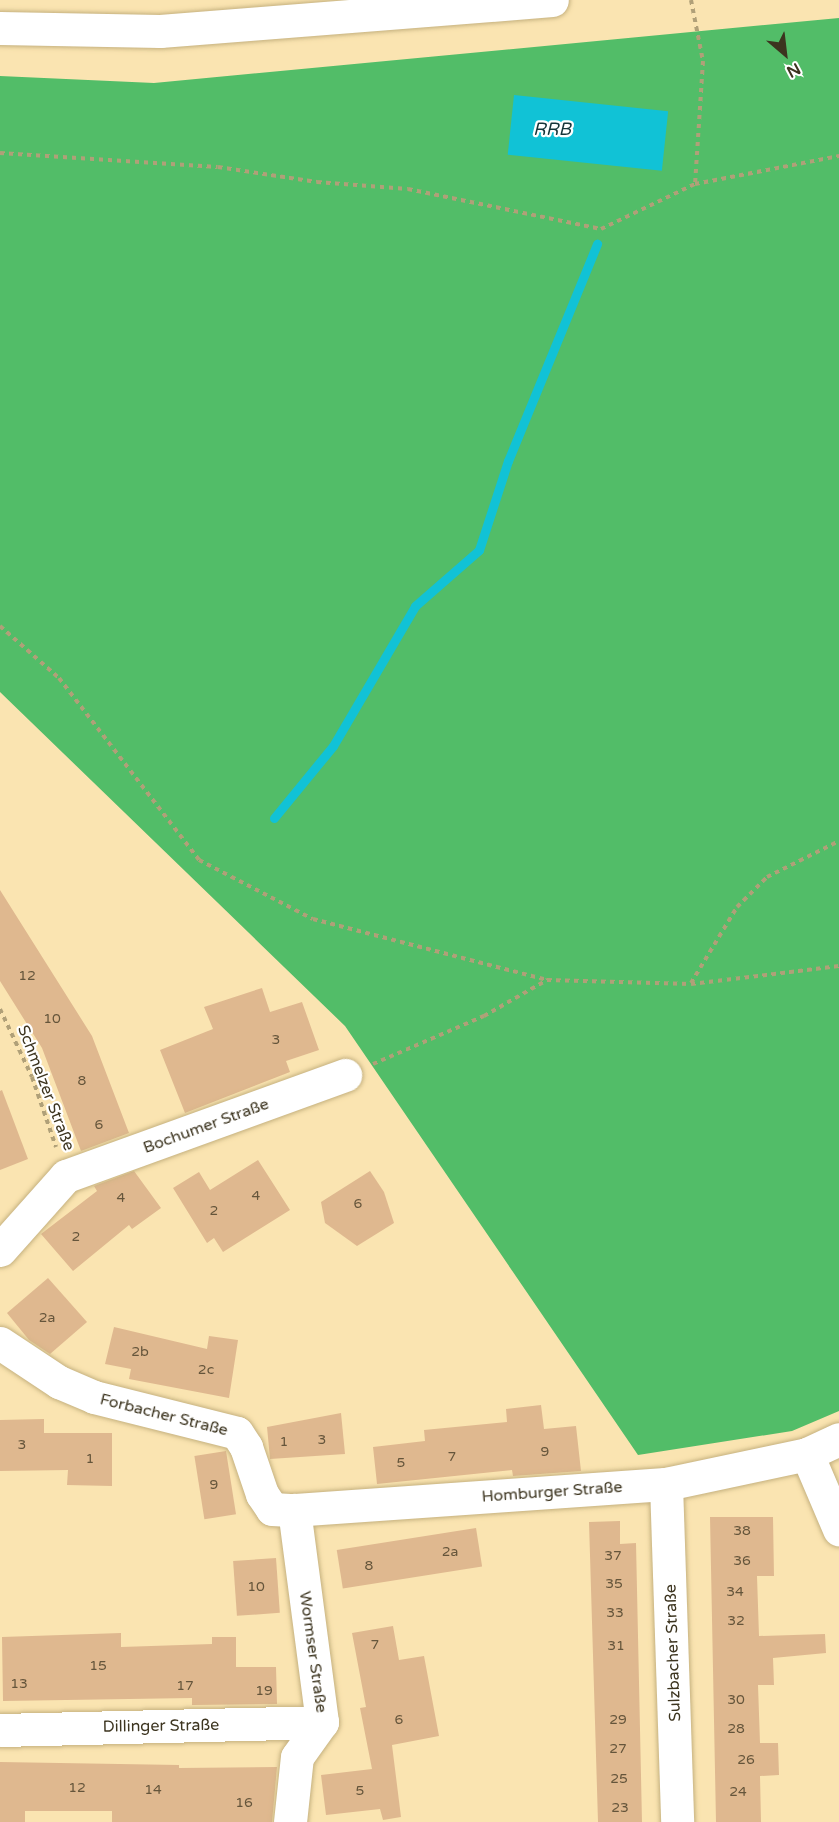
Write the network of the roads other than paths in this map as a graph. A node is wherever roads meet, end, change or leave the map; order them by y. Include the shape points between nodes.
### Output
1 (552, 0) edge
2 (0, 28) edge
3 (345, 1075) road end
4 (0, 1250) edge
5 (0, 1343) edge
6 (839, 1439) edge
7 (807, 1454) junction
8 (666, 1484) junction
9 (294, 1510) junction
10 (839, 1530) edge
11 (322, 1722) junction
12 (0, 1730) edge
13 (290, 1822) edge
14 (678, 1822) edge

1 - 2 street via 160,31
3 - 4 street, Bochumer Straße via 66,1176
5 - 9 street, Forbacher Straße via 59,1382 94,1397 237,1433 246,1447 262,1494 273,1509
6 - 7 street, Homburger Straße
7 - 8 street, Homburger Straße
7 - 10 street
8 - 9 street, Homburger Straße
8 - 14 street, Sulzbacher Straße
9 - 11 street, Wormser Straße
11 - 12 street, Dillinger Straße
11 - 13 street, Wormser Straße via 297,1757

